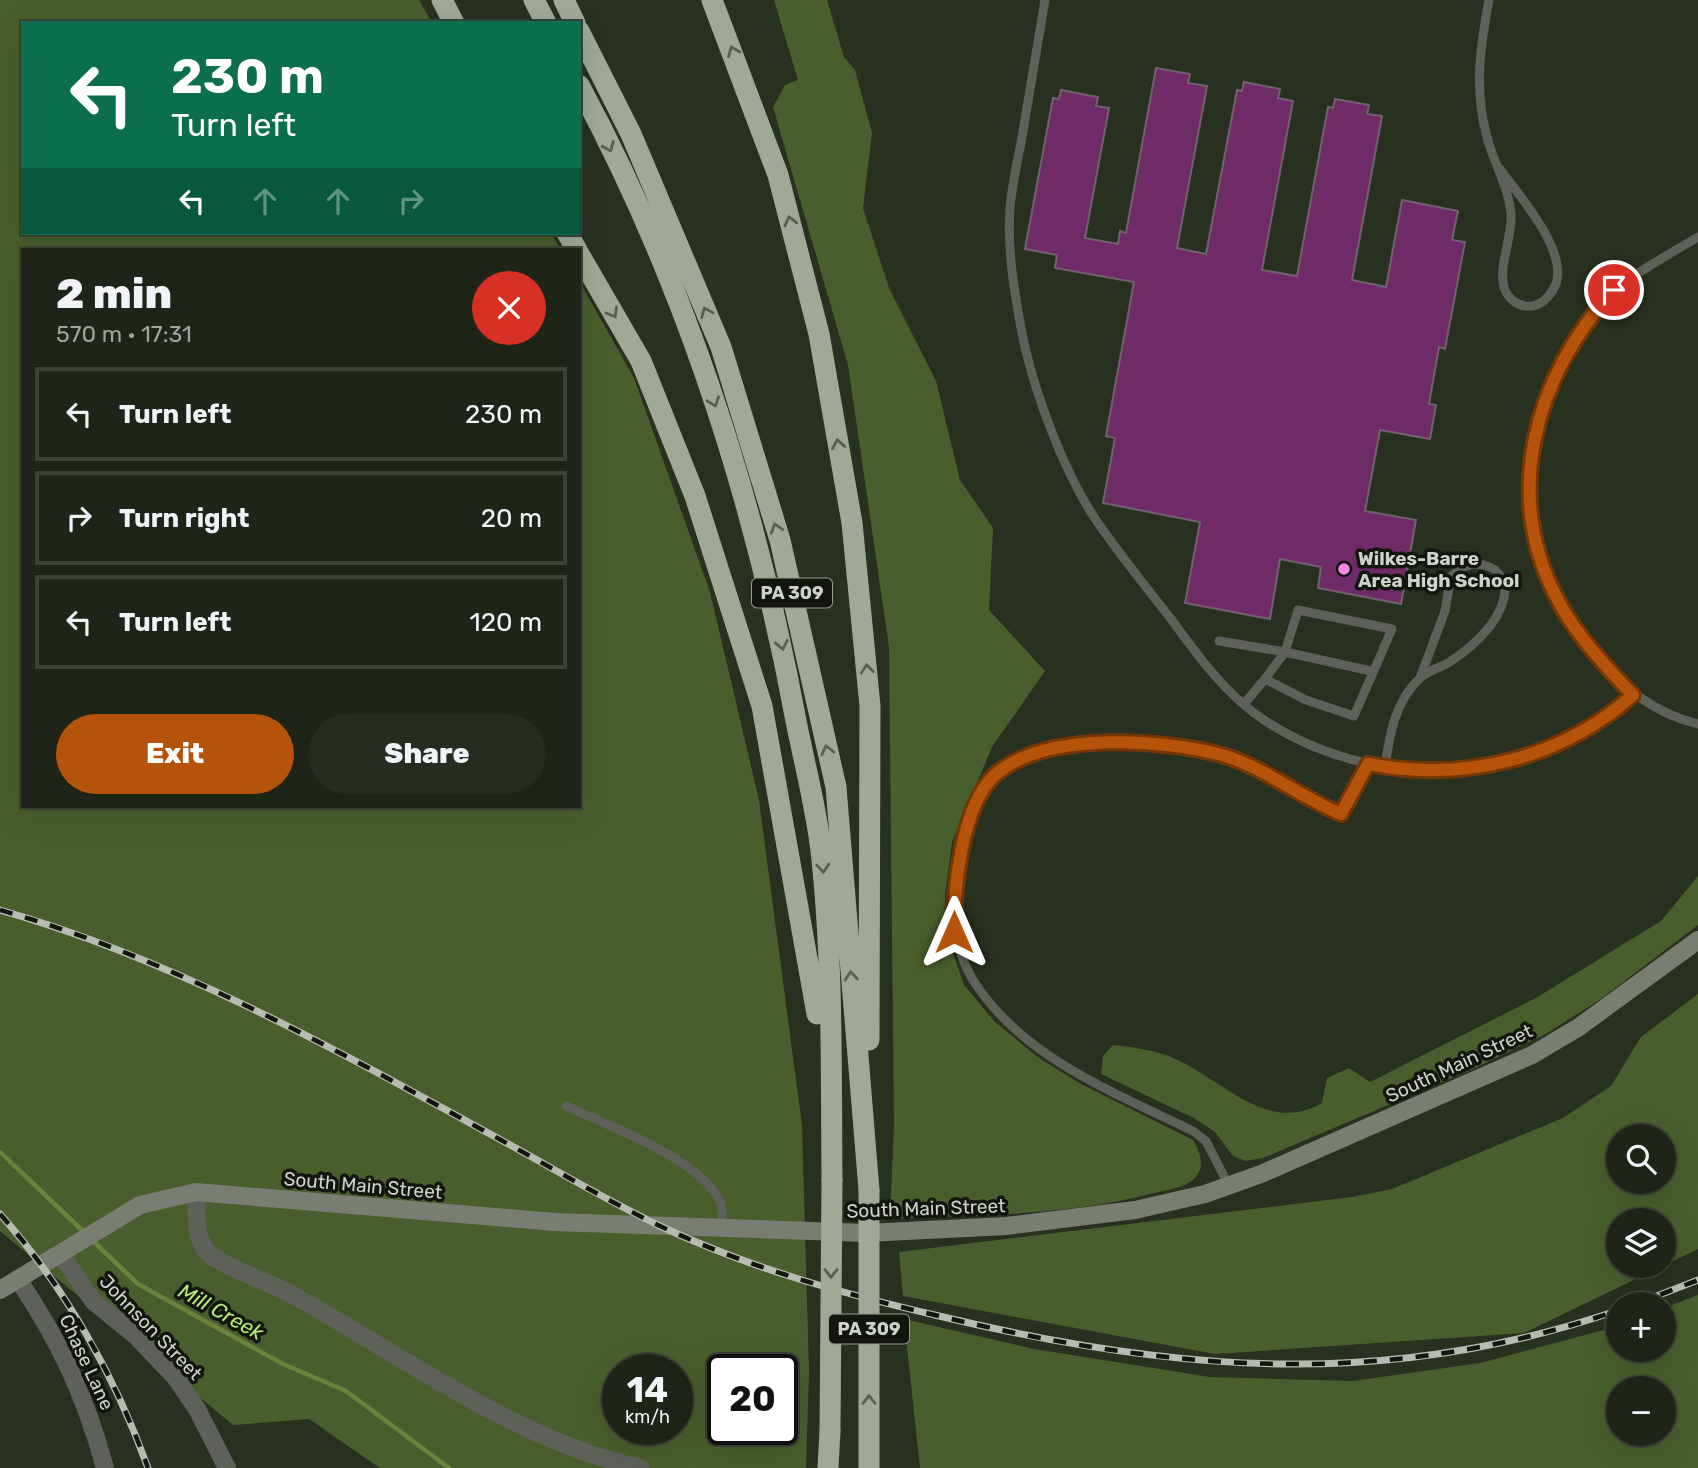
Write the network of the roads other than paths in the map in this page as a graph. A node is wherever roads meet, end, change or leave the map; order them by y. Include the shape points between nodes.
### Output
1 (442, 0) edge
2 (534, 0) edge
3 (564, 0) edge
4 (712, 0) edge
5 (1045, 0) edge
6 (1489, 0) edge
7 (453, 21) edge
8 (545, 21) edge
9 (574, 21) edge
10 (581, 35) edge
11 (581, 89) edge
12 (1500, 169) junction
13 (1698, 237) edge
14 (581, 257) edge
15 (1219, 641) dead end
16 (1285, 652) junction
17 (1371, 671) junction
18 (1420, 678) junction
19 (1265, 679) junction
20 (1633, 695) junction
21 (1244, 704) junction
22 (1698, 724) edge
23 (1368, 764) junction
24 (1385, 768) junction
25 (1698, 940) edge
26 (566, 1106) dead end
27 (832, 1180) junction
28 (869, 1184) junction
29 (1229, 1186) junction
30 (196, 1192) junction
31 (723, 1228) junction
32 (67, 1250) junction
33 (18, 1279) junction
34 (0, 1290) edge
35 (105, 1468) edge
36 (227, 1468) edge
37 (640, 1468) edge
38 (829, 1468) edge
39 (869, 1468) edge

1 - 7 highway
2 - 8 highway
3 - 9 highway
28 -> 4 highway via 870,706 852,523 819,334 782,188
5 - 21 lane via 1010,207 1013,276 1036,385 1096,521 1196,652
6 - 12 lane via 1478,74 1487,139
28 -> 10 highway, PA 309 via 836,787 780,540 721,347 631,134
11 -> 27 highway, PA 309 via 670,282 723,426 782,640 822,859 831,1019
12 - 12 lane via 1512,225 1504,288 1512,300 1536,306 1548,299 1556,286 1558,268 1540,224
13 - 20 lane via 1614,290 1585,321 1544,398 1534,440 1530,486 1544,568 1579,632
14 -> 27 highway via 641,361 695,496 762,706 816,993
15 - 16 lane
16 - 17 lane
16 - 17 lane via 1298,610 1392,629
16 - 19 lane
17 - 19 lane via 1354,716 1306,700
18 - 18 lane via 1449,662 1486,631 1504,597 1496,571 1483,563 1468,564 1451,577 1445,611
18 - 24 lane via 1390,731
19 - 21 lane
20 - 22 lane via 1677,719
20 - 24 lane via 1572,739 1512,760 1471,769
21 - 23 lane via 1296,737
23 - 24 lane
23 - 29 lane via 1341,814 1224,755 1145,743 1070,746 1028,758 994,776 969,824 958,867 954,932 977,986 1010,1026 1045,1053 1206,1141
25 - 29 main road, South Main Street via 1579,1027 1532,1055
26 - 31 lane via 654,1146 681,1164 709,1186 721,1203
27 -> 38 highway, PA 309, bridge
39 -> 28 highway, PA 309, bridge
29 - 31 main road, South Main Street via 1135,1210 1006,1226 867,1233
30 - 31 main road, South Main Street via 491,1218
30 - 32 main road, South Main Street via 149,1202
30 - 37 street via 199,1240 212,1256 295,1296 552,1440 596,1458
32 - 33 main road, South Main Street
32 - 36 street, Johnson Street via 93,1301 136,1336 175,1377
33 - 34 main road, South Main Street
33 - 35 street, Chase Lane via 69,1365 88,1407

